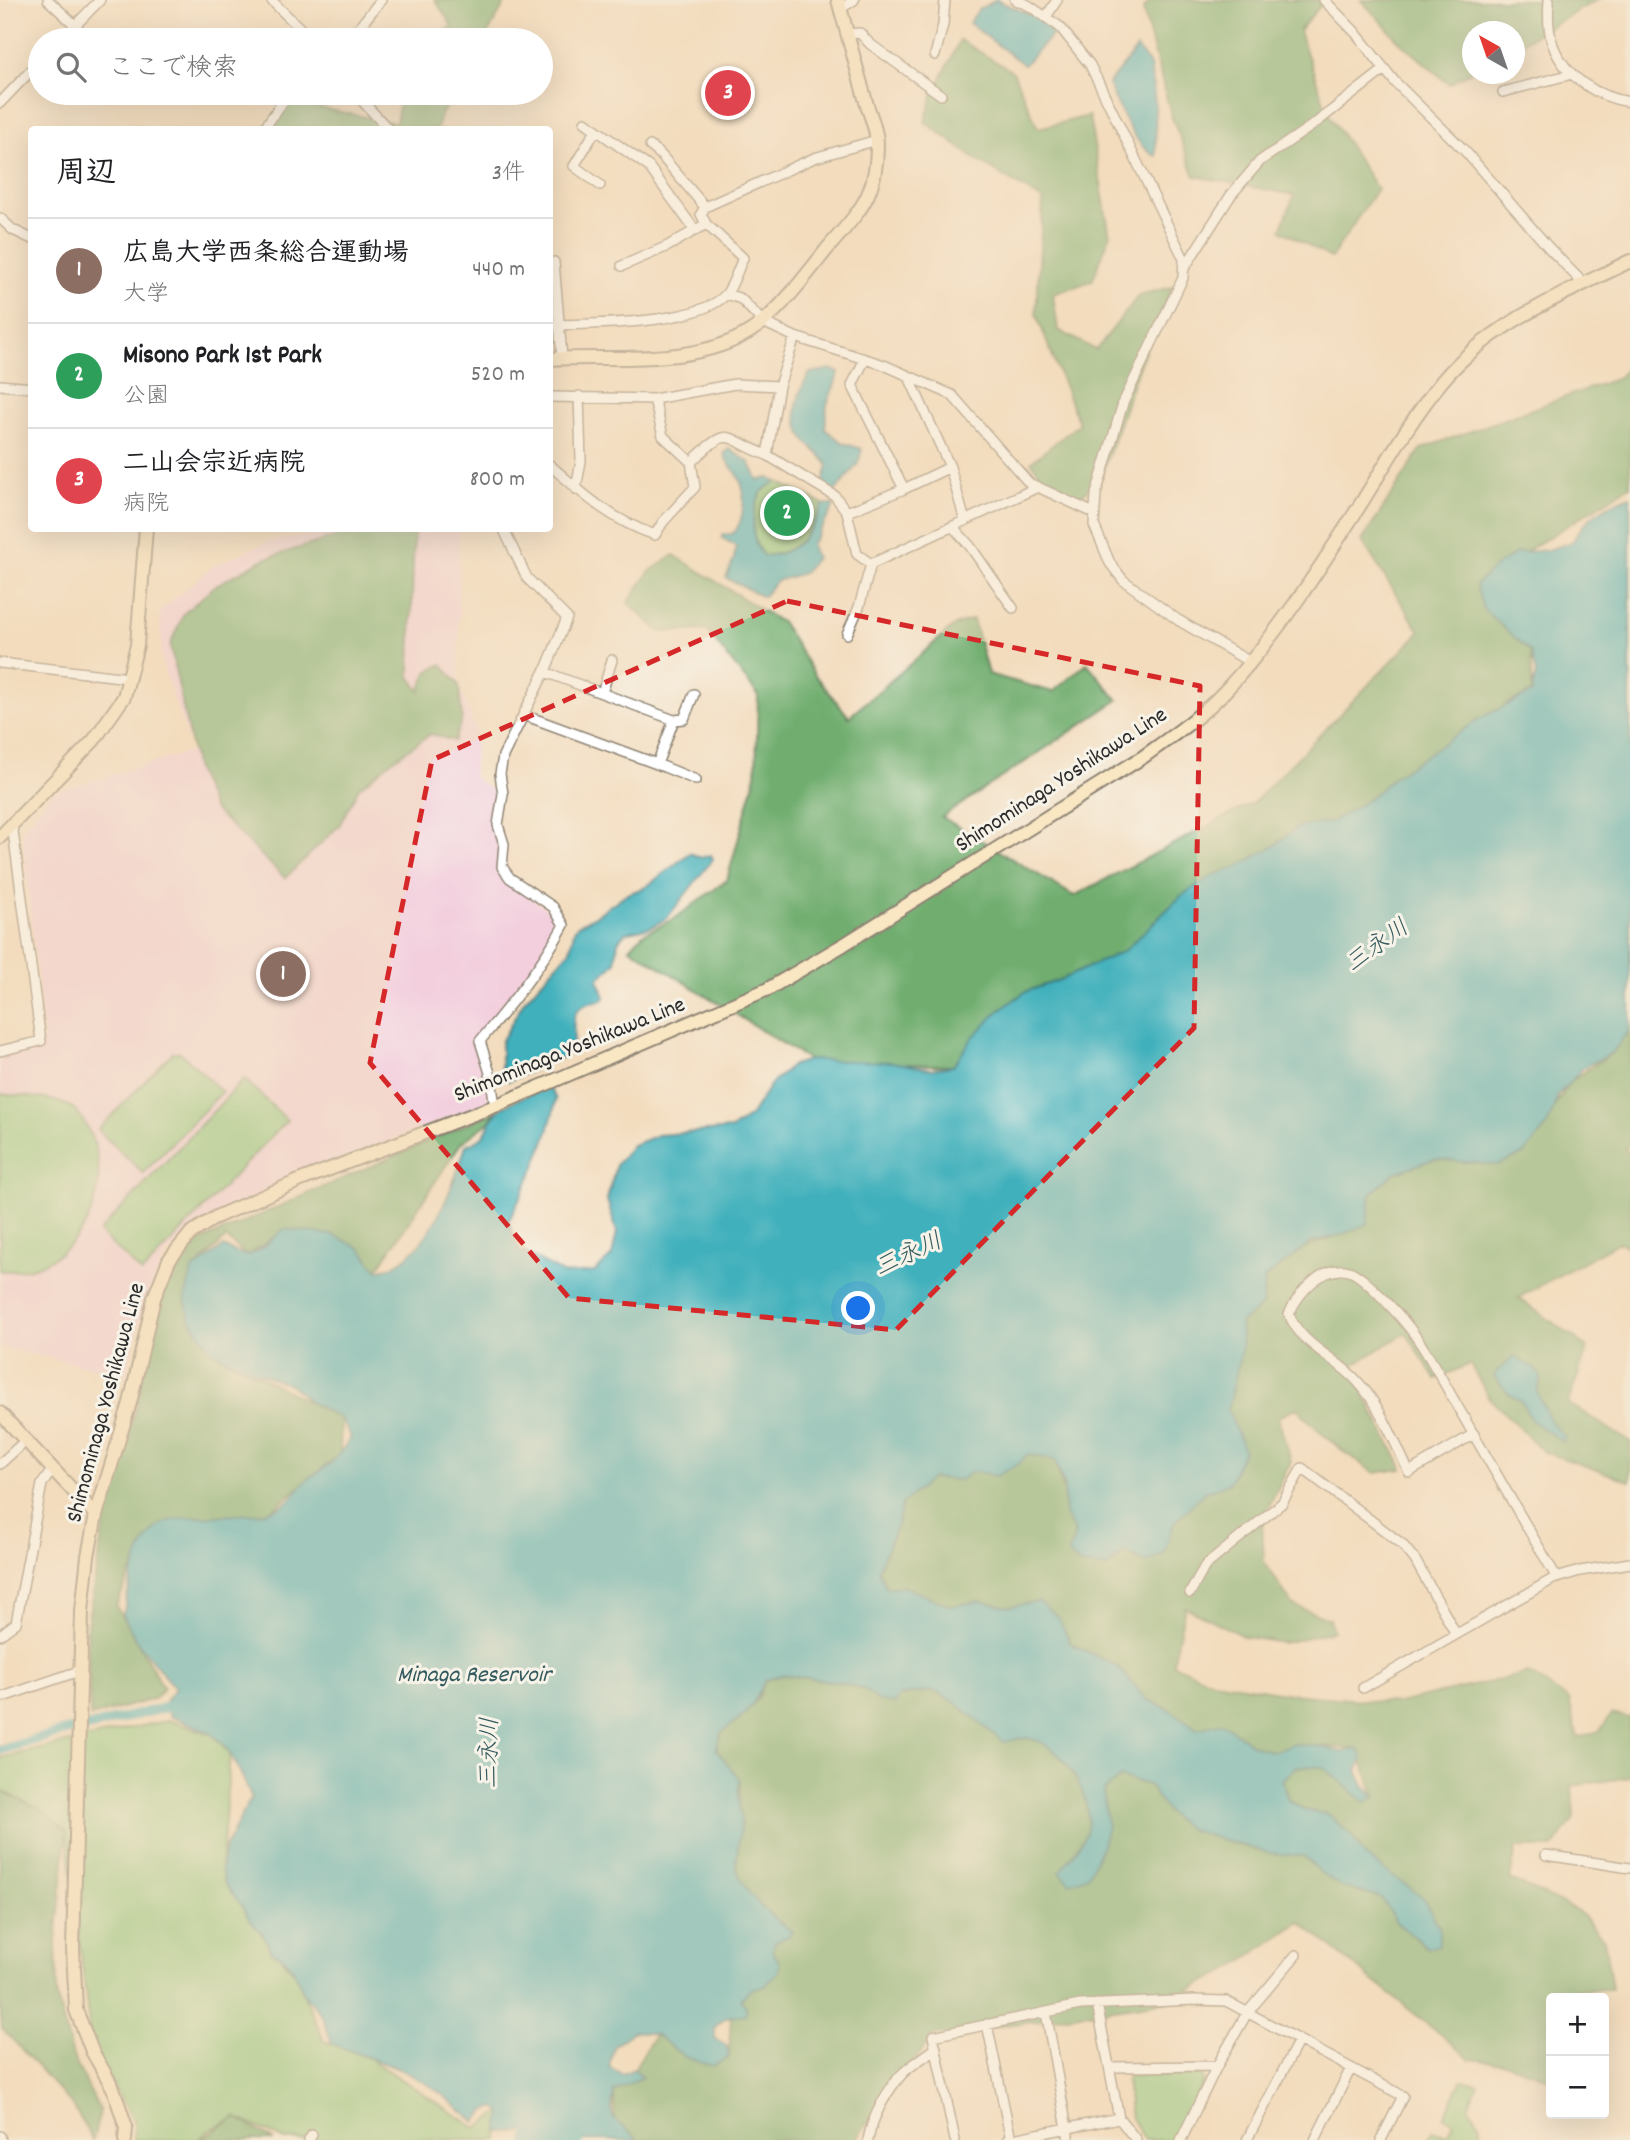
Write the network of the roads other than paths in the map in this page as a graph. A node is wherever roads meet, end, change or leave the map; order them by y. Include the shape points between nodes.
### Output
1 (48, 0) edge
2 (100, 0) edge
3 (271, 0) edge
4 (381, 0) edge
5 (855, 0) edge
6 (945, 0) edge
7 (1015, 0) edge
8 (1057, 0) edge
9 (1324, 0) edge
10 (1549, 0) edge
11 (839, 4) edge
12 (1046, 17) junction
13 (75, 26) joint
14 (300, 28) edge
15 (359, 28) edge
16 (847, 34) junction
17 (935, 55) dead end
18 (1385, 69) junction
19 (28, 74) edge
20 (1572, 74) junction
21 (1503, 92) dead end
22 (941, 95) dead end
23 (1630, 102) edge
24 (0, 103) edge
25 (281, 105) edge
26 (366, 105) edge
27 (584, 122) dead end
28 (266, 126) edge
29 (385, 126) edge
30 (596, 130) junction
31 (877, 140) junction
32 (650, 146) dead end
33 (600, 185) dead end
34 (705, 207) junction
35 (0, 218) edge
36 (706, 224) junction
37 (694, 229) junction
38 (28, 237) edge
39 (1630, 261) edge
40 (622, 266) dead end
41 (1185, 268) junction
42 (1584, 284) junction
43 (727, 294) junction
44 (553, 304) edge
45 (763, 322) junction
46 (554, 325) edge
47 (796, 337) junction
48 (556, 358) edge
49 (865, 359) junction
50 (909, 377) junction
51 (0, 385) edge
52 (779, 386) junction
53 (28, 388) edge
54 (579, 396) junction
55 (553, 397) edge
56 (654, 399) junction
57 (767, 456) junction
58 (691, 462) junction
59 (950, 467) junction
60 (553, 468) edge
61 (1038, 487) junction
62 (576, 489) junction
63 (904, 489) junction
64 (846, 512) junction
65 (1094, 513) junction
66 (965, 521) junction
67 (953, 527) junction
68 (146, 532) edge
69 (505, 532) edge
70 (871, 564) junction
71 (1013, 608) dead end
72 (848, 634) dead end
73 (612, 660) dead end
74 (1250, 662) junction
75 (0, 663) edge
76 (545, 672) junction
77 (129, 678) junction
78 (602, 693) junction
79 (694, 694) dead end
80 (524, 715) junction
81 (674, 720) junction
82 (657, 764) junction
83 (696, 780) dead end
84 (12, 824) junction
85 (0, 837) edge
86 (0, 1051) edge
87 (495, 1107) junction
88 (0, 1413) edge
89 (1474, 1434) junction
90 (26, 1440) junction
91 (0, 1464) edge
92 (53, 1469) junction
93 (96, 1515) junction
94 (1630, 1563) edge
95 (1557, 1578) junction
96 (1189, 1593) dead end
97 (1456, 1634) junction
98 (0, 1635) edge
99 (79, 1671) junction
100 (1363, 1688) dead end
101 (0, 1698) edge
102 (1546, 1855) dead end
103 (1630, 1868) edge
104 (1296, 1955) dead end
105 (1097, 2004) junction
106 (1046, 2012) junction
107 (1247, 2013) junction
108 (986, 2024) junction
109 (1298, 2040) junction
110 (936, 2049) junction
111 (1217, 2066) junction
112 (1110, 2067) junction
113 (1351, 2068) junction
114 (1119, 2118) junction
115 (1066, 2129) junction
116 (125, 2140) edge
117 (867, 2140) edge
118 (955, 2140) edge
119 (1009, 2140) edge
120 (1069, 2140) edge
121 (1136, 2140) edge
122 (1181, 2140) edge
123 (1247, 2140) edge
124 (1315, 2140) edge
125 (1381, 2140) edge

1 - 13 street
2 - 13 street
3 - 14 street
4 - 15 street
5 - 11 street
6 - 17 street
7 - 12 street
8 - 12 street
9 - 18 street
10 - 20 street via 1552,44
11 - 16 main road
12 - 41 street via 1066,34 1100,83
16 - 22 street via 860,33
16 - 31 main road
18 - 41 street via 1260,161 1231,195
18 - 42 street
19 - 24 street
20 - 21 street
20 - 23 street via 1613,100
25 - 28 street
26 - 29 street
27 - 30 street
30 - 33 street via 574,166
30 - 37 street via 649,167
31 - 34 street via 814,159
31 - 45 main road via 874,183 866,200
32 - 34 street
34 - 36 street via 701,214
35 - 38 street
36 - 37 street
36 - 43 street via 743,258
37 - 40 street
39 - 42 main road, Shimominaga Yoshikawa Line
41 - 65 street via 1123,403
42 - 74 main road, Shimominaga Yoshikawa Line via 1487,339 1444,379
43 - 45 street via 741,299
43 - 46 street via 694,314 668,319
44 - 46 street
45 - 47 street
45 - 48 main road via 714,347 674,357
46 - 48 street
47 - 49 street
47 - 52 street
49 - 50 street
49 - 63 street via 852,385
50 - 59 street
50 - 61 street via 952,395
51 - 53 street
52 - 56 street via 735,384
52 - 57 street
54 - 55 street
54 - 56 street
54 - 62 street via 581,461
56 - 58 street via 663,436
57 - 58 street via 733,438 721,437
57 - 64 street via 835,496
58 - 62 street via 695,487 655,535 629,526
59 - 63 street
59 - 66 street
60 - 62 street
61 - 65 street
61 - 66 street
63 - 64 street
64 - 70 street via 857,554
65 - 74 street via 1100,540 1123,580 1178,620
66 - 67 street
67 - 70 street
67 - 71 street
68 - 77 main road via 137,645
69 - 76 street via 527,579 567,618
70 - 72 street
73 - 78 street
74 - 87 main road, Shimominaga Yoshikawa Line via 1189,724 1143,757 821,958 768,989
75 - 77 street
76 - 78 street
76 - 80 street
77 - 84 main road via 124,697 94,740
78 - 81 street
79 - 81 street via 684,719
80 - 82 street
80 - 87 street via 503,756 498,825 504,844 502,867 510,878 553,907 564,925 480,1041
81 - 82 street
82 - 83 street
84 - 85 main road
84 - 86 street via 41,1041
87 - 93 main road, Shimominaga Yoshikawa Line via 301,1180 218,1216 191,1233 169,1260 154,1298 130,1403
88 - 90 main road
89 - 89 street via 1413,1332 1365,1280 1338,1269 1304,1291 1289,1314 1293,1326 1304,1340 1357,1380 1377,1404 1409,1472
89 - 95 street
90 - 91 street
90 - 92 main road
92 - 93 main road
92 - 98 street via 42,1484 16,1623
93 - 99 main road, Shimominaga Yoshikawa Line via 82,1611
94 - 95 street
95 - 97 street
96 - 97 street via 1205,1566 1282,1503 1302,1468 1402,1544
97 - 100 street
99 - 101 street
99 - 116 main road, Shimominaga Yoshikawa Line via 73,1949 76,2010 113,2088 126,2127
102 - 103 street
104 - 107 street
105 - 106 street
105 - 107 street via 1226,2001
105 - 112 street
106 - 108 street
106 - 115 street
107 - 109 street
107 - 111 street
108 - 110 street via 933,2036
108 - 119 street
109 - 113 street
109 - 123 street
110 - 117 street via 904,2072 888,2092
110 - 118 street
111 - 112 street
111 - 122 street
112 - 114 street
113 - 124 street
113 - 125 street via 1403,2096
114 - 115 street
114 - 121 street
115 - 119 street
115 - 120 street

